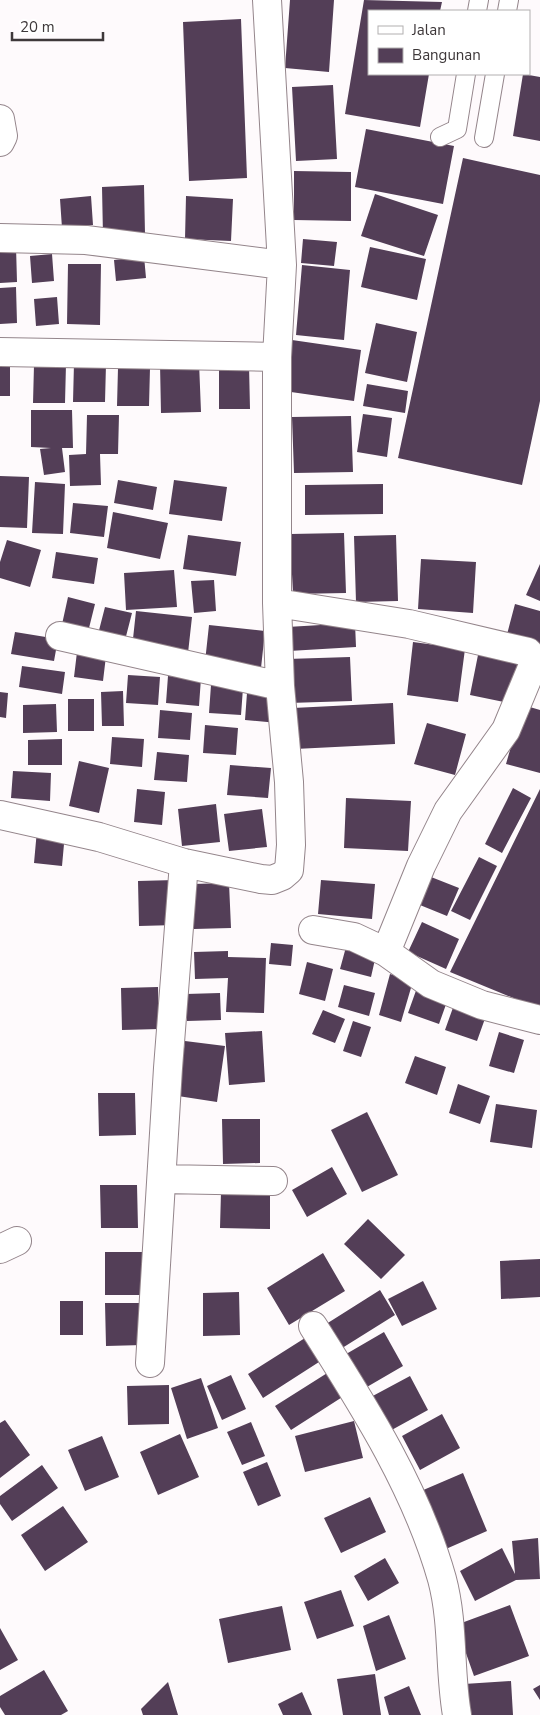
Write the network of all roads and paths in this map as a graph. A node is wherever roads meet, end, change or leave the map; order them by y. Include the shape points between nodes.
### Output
1 (267, 0) edge
2 (466, 75) edge
3 (495, 75) edge
4 (0, 119) edge
5 (440, 137) dead end
6 (484, 138) dead end
7 (0, 142) edge
8 (0, 238) edge
9 (282, 265) junction
10 (0, 352) edge
11 (277, 356) junction
12 (277, 603) junction
13 (60, 636) dead end
14 (280, 686) junction
15 (0, 816) edge
16 (184, 862) junction
17 (313, 930) dead end
18 (386, 952) junction
19 (540, 1020) edge
20 (162, 1179) junction
21 (273, 1181) dead end
22 (313, 1326) dead end
23 (150, 1362) dead end
24 (457, 1715) edge

1 - 9 street
2 - 5 lane via 457,129
3 - 6 lane
4 - 7 street via 3,136
8 - 9 street via 86,240
9 - 11 street
10 - 11 street
11 - 12 street
12 - 14 street
12 - 18 street via 409,624 528,652 532,657 533,665 506,730 448,811 421,866
13 - 14 street
14 - 16 street via 289,782 289,870 272,880
15 - 16 street via 99,837
16 - 20 street
17 - 18 street via 354,938
18 - 19 street via 431,984 482,1005
20 - 21 street
20 - 23 street
22 - 24 street via 357,1395 407,1487 430,1545 448,1609

